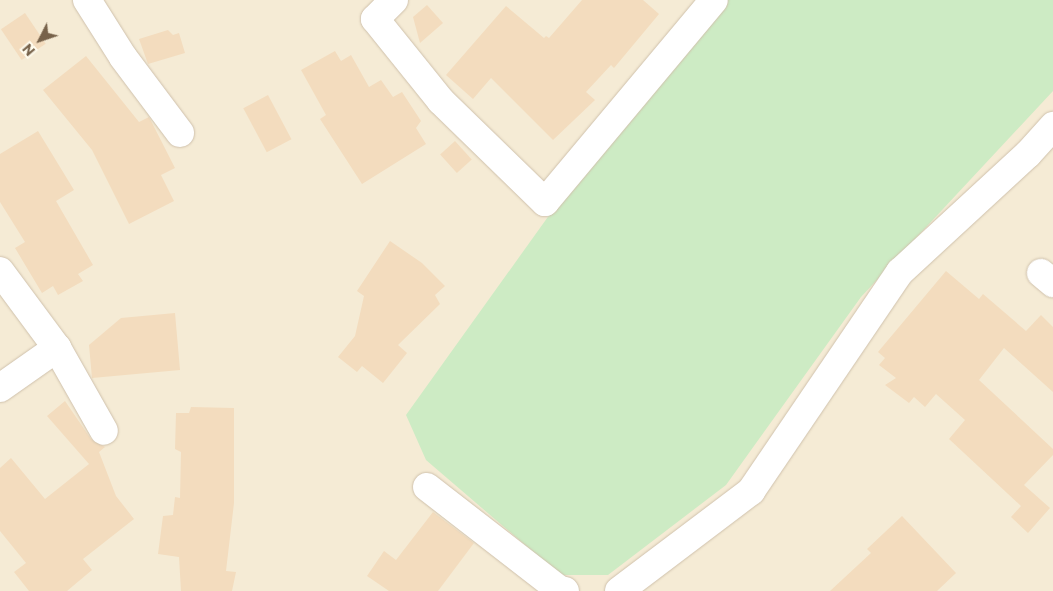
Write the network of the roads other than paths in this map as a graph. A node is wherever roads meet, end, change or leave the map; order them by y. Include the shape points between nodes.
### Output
1 (87, 0) edge
2 (394, 0) edge
3 (714, 0) edge
4 (1053, 126) edge
5 (180, 133) dead end
6 (0, 271) edge
7 (57, 348) junction
8 (0, 388) edge
9 (104, 431) dead end
10 (427, 487) dead end
11 (565, 591) edge
12 (619, 591) edge

1 - 5 street via 123,57
2 - 3 street via 376,19 441,101 545,202
4 - 12 street via 1028,154 900,272 751,491
6 - 7 street
7 - 8 street
7 - 9 street
10 - 11 street

